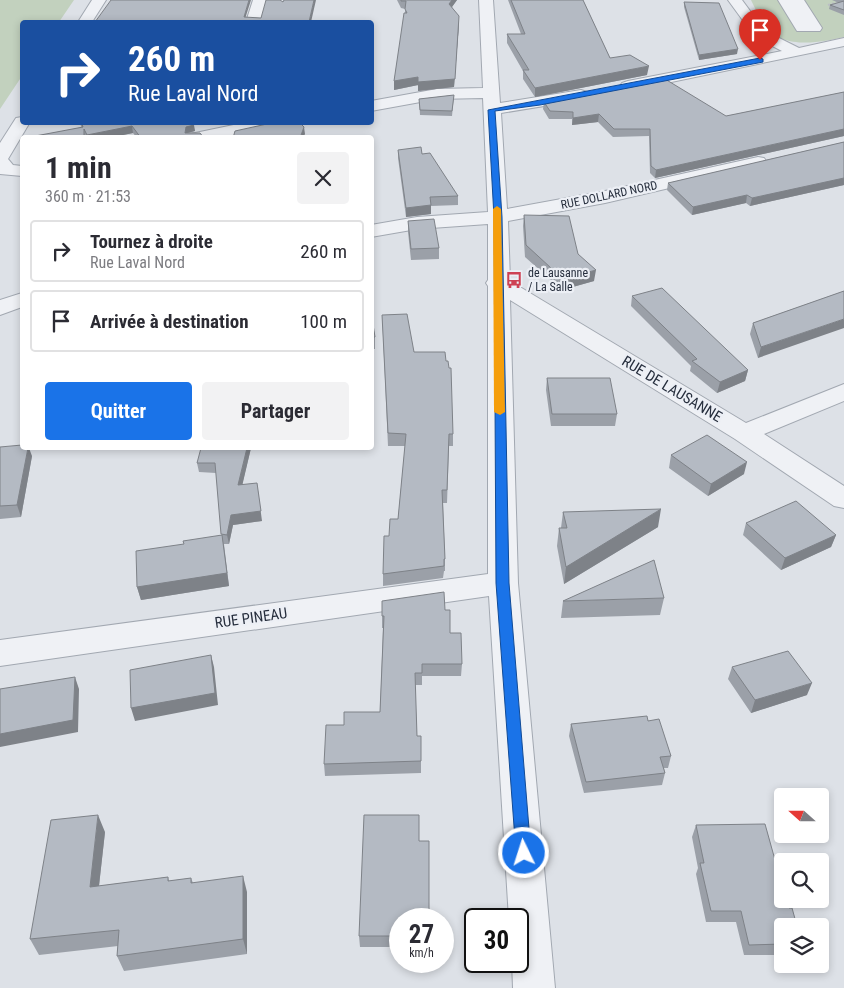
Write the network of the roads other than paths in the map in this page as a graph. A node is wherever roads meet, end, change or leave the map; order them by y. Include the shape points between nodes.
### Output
1 (99, 0) edge
2 (260, 0) edge
3 (486, 0) edge
4 (735, 0) edge
5 (785, 0) edge
6 (797, 0) edge
7 (86, 20) edge
8 (254, 20) edge
9 (844, 42) edge
10 (797, 53) junction
11 (616, 88) edge
12 (597, 92) edge
13 (491, 101) junction
14 (374, 105) edge
15 (21, 125) edge
16 (248, 125) edge
17 (220, 128) edge
18 (202, 135) edge
19 (777, 158) edge
20 (7, 165) edge
21 (498, 217) junction
22 (374, 230) edge
23 (497, 283) junction
24 (20, 301) edge
25 (0, 308) edge
26 (844, 392) edge
27 (744, 433) junction
28 (844, 498) edge
29 (503, 583) junction
30 (0, 653) edge
31 (534, 988) edge

1 - 7 street
2 - 8 street
3 - 13 street
4 - 10 street via 760,34
5 - 6 street via 802,28 815,28
9 - 10 street
10 - 11 street
12 - 13 street via 540,103
13 - 14 street via 437,94
13 - 21 street
15 - 20 street
16 - 17 street
17 - 18 street
19 - 21 street, RUE DOLLARD NORD via 605,197
21 - 22 street, RUE DOLLARD NORD via 417,222
21 - 23 street
23 - 27 street, RUE DE LAUSANNE
23 - 29 street
24 - 25 street
26 - 27 street
27 - 28 street, RUE DE LAUSANNE
29 - 30 street, RUE PINEAU
29 - 31 street

